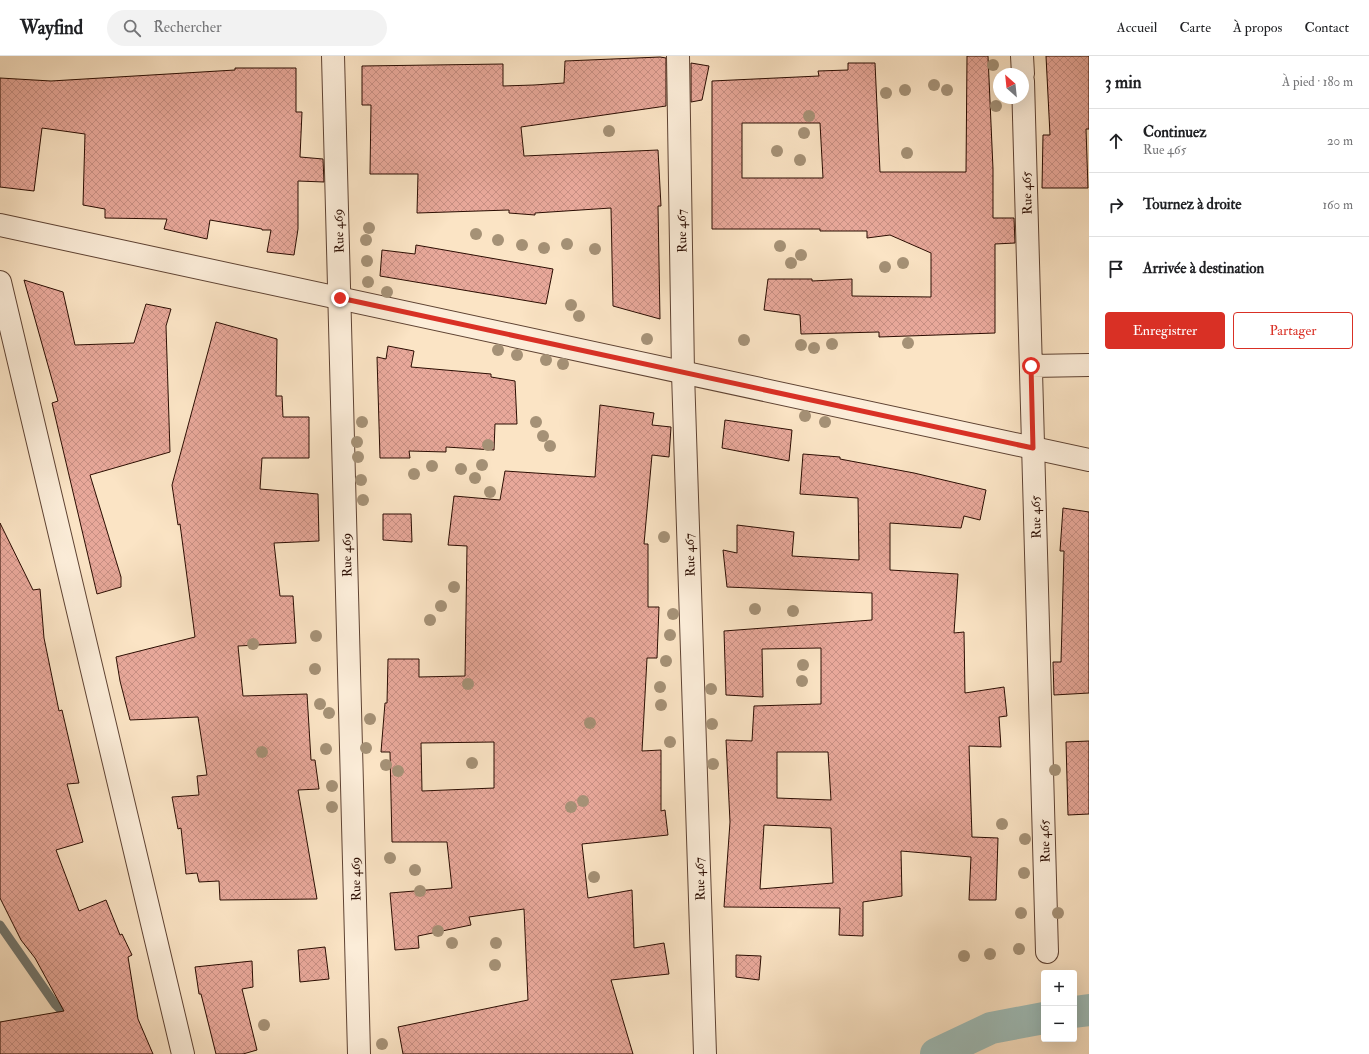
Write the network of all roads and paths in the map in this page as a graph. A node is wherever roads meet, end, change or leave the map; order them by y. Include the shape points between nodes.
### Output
1 (333, 56) edge
2 (678, 56) edge
3 (1022, 56) edge
4 (1023, 68) edge
5 (1024, 104) edge
6 (0, 225) edge
7 (0, 282) edge
8 (340, 298) junction
9 (1089, 364) edge
10 (1031, 366) junction
11 (683, 373) junction
12 (1033, 448) junction
13 (1089, 460) edge
14 (1047, 952) dead end
15 (183, 1054) edge
16 (359, 1054) edge
17 (704, 1054) edge

1 - 8 street, Rue 469
2 - 11 street, Rue 467
3 - 4 street
5 - 10 street, Rue 465
6 - 8 street
7 - 15 street
8 - 11 street
8 - 16 street, Rue 469
9 - 10 street
10 - 12 street, Rue 465
11 - 12 street
11 - 17 street, Rue 467
12 - 13 street
12 - 14 street, Rue 465

